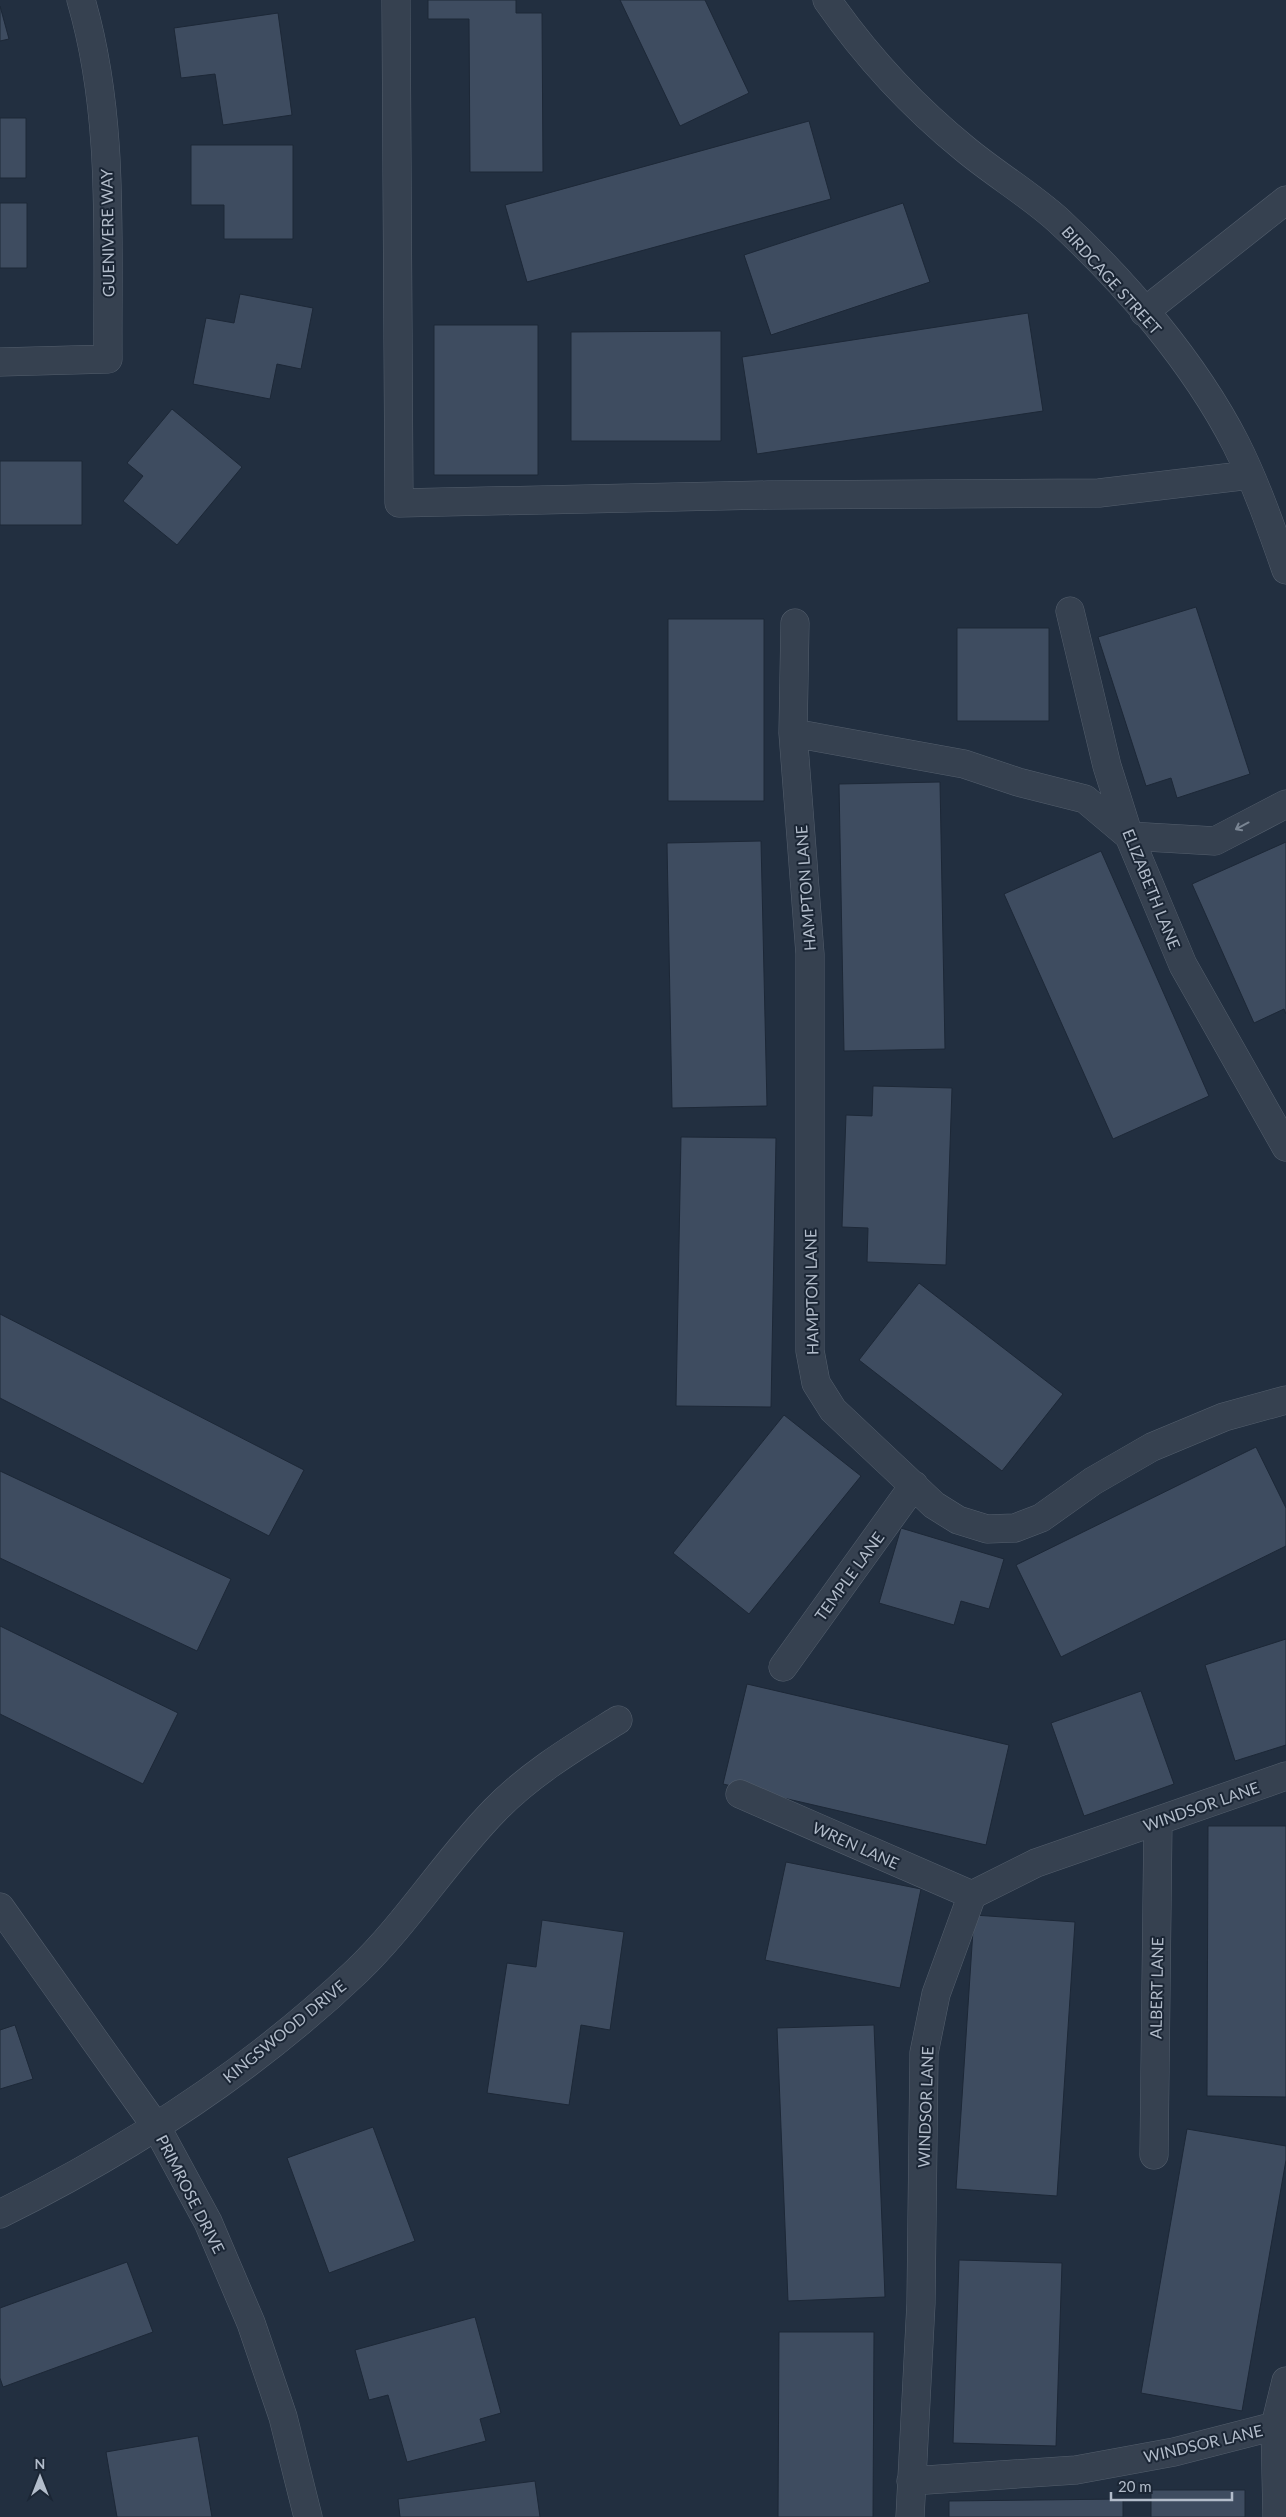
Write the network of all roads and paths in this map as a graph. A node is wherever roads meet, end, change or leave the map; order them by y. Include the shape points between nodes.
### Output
1 (81, 0) edge
2 (396, 0) edge
3 (827, 0) edge
4 (1286, 200) edge
5 (1144, 312) junction
6 (0, 362) edge
7 (1250, 475) junction
8 (1278, 523) edge
9 (1286, 570) edge
10 (1070, 610) dead end
11 (795, 623) dead end
12 (793, 733) junction
13 (1286, 804) edge
14 (1129, 836) junction
15 (1286, 1148) edge
16 (1286, 1400) edge
17 (914, 1486) junction
18 (783, 1667) dead end
19 (618, 1720) dead end
20 (1286, 1776) edge
21 (740, 1794) dead end
22 (1158, 1821) junction
23 (972, 1895) junction
24 (0, 1907) edge
25 (157, 2128) junction
26 (1154, 2155) dead end
27 (0, 2214) edge
28 (1286, 2380) edge
29 (1281, 2426) edge
30 (911, 2481) junction
31 (308, 2517) edge
32 (910, 2517) edge
33 (1277, 2517) edge

1 - 6 street, GUENIVERE WAY via 98,72 103,119 108,359
2 - 7 street via 399,503 768,495 1099,493
3 - 5 street, BIRDCAGE STREET via 900,90 965,150 1056,219
4 - 5 street
5 - 7 street, BIRDCAGE STREET via 1190,369 1235,443
7 - 8 street, BIRDCAGE STREET
8 - 9 street, BIRDCAGE STREET
10 - 14 street, ELIZABETH LANE via 1107,766
11 - 12 street, HAMPTON LANE
12 - 14 street via 964,764 1085,799
12 - 17 street, HAMPTON LANE via 810,954 810,1351 816,1383 833,1410
13 -> 14 street via 1215,841
14 - 15 street, ELIZABETH LANE via 1183,965
16 - 17 street, HAMPTON LANE via 1224,1417 1152,1447 1041,1518 1015,1528 988,1529 958,1520 934,1505
17 - 18 street, TEMPLE LANE
19 - 25 street, KINGSWOOD DRIVE via 550,1763 497,1808 358,1970 305,2018
20 - 22 street, WINDSOR LANE
21 - 23 street, WREN LANE
22 - 23 street, WINDSOR LANE via 1036,1863
22 - 26 street, ALBERT LANE
23 - 30 street, WINDSOR LANE via 936,1994 924,2053 921,2303
24 - 25 street, PRIMROSE DRIVE
25 - 27 street, KINGSWOOD DRIVE via 70,2179
25 - 31 street, PRIMROSE DRIVE via 208,2222 251,2324 283,2417
28 - 29 street
29 - 30 street, WINDSOR LANE via 1174,2452 1076,2470
29 - 33 street
30 - 32 street, WINDSOR LANE

